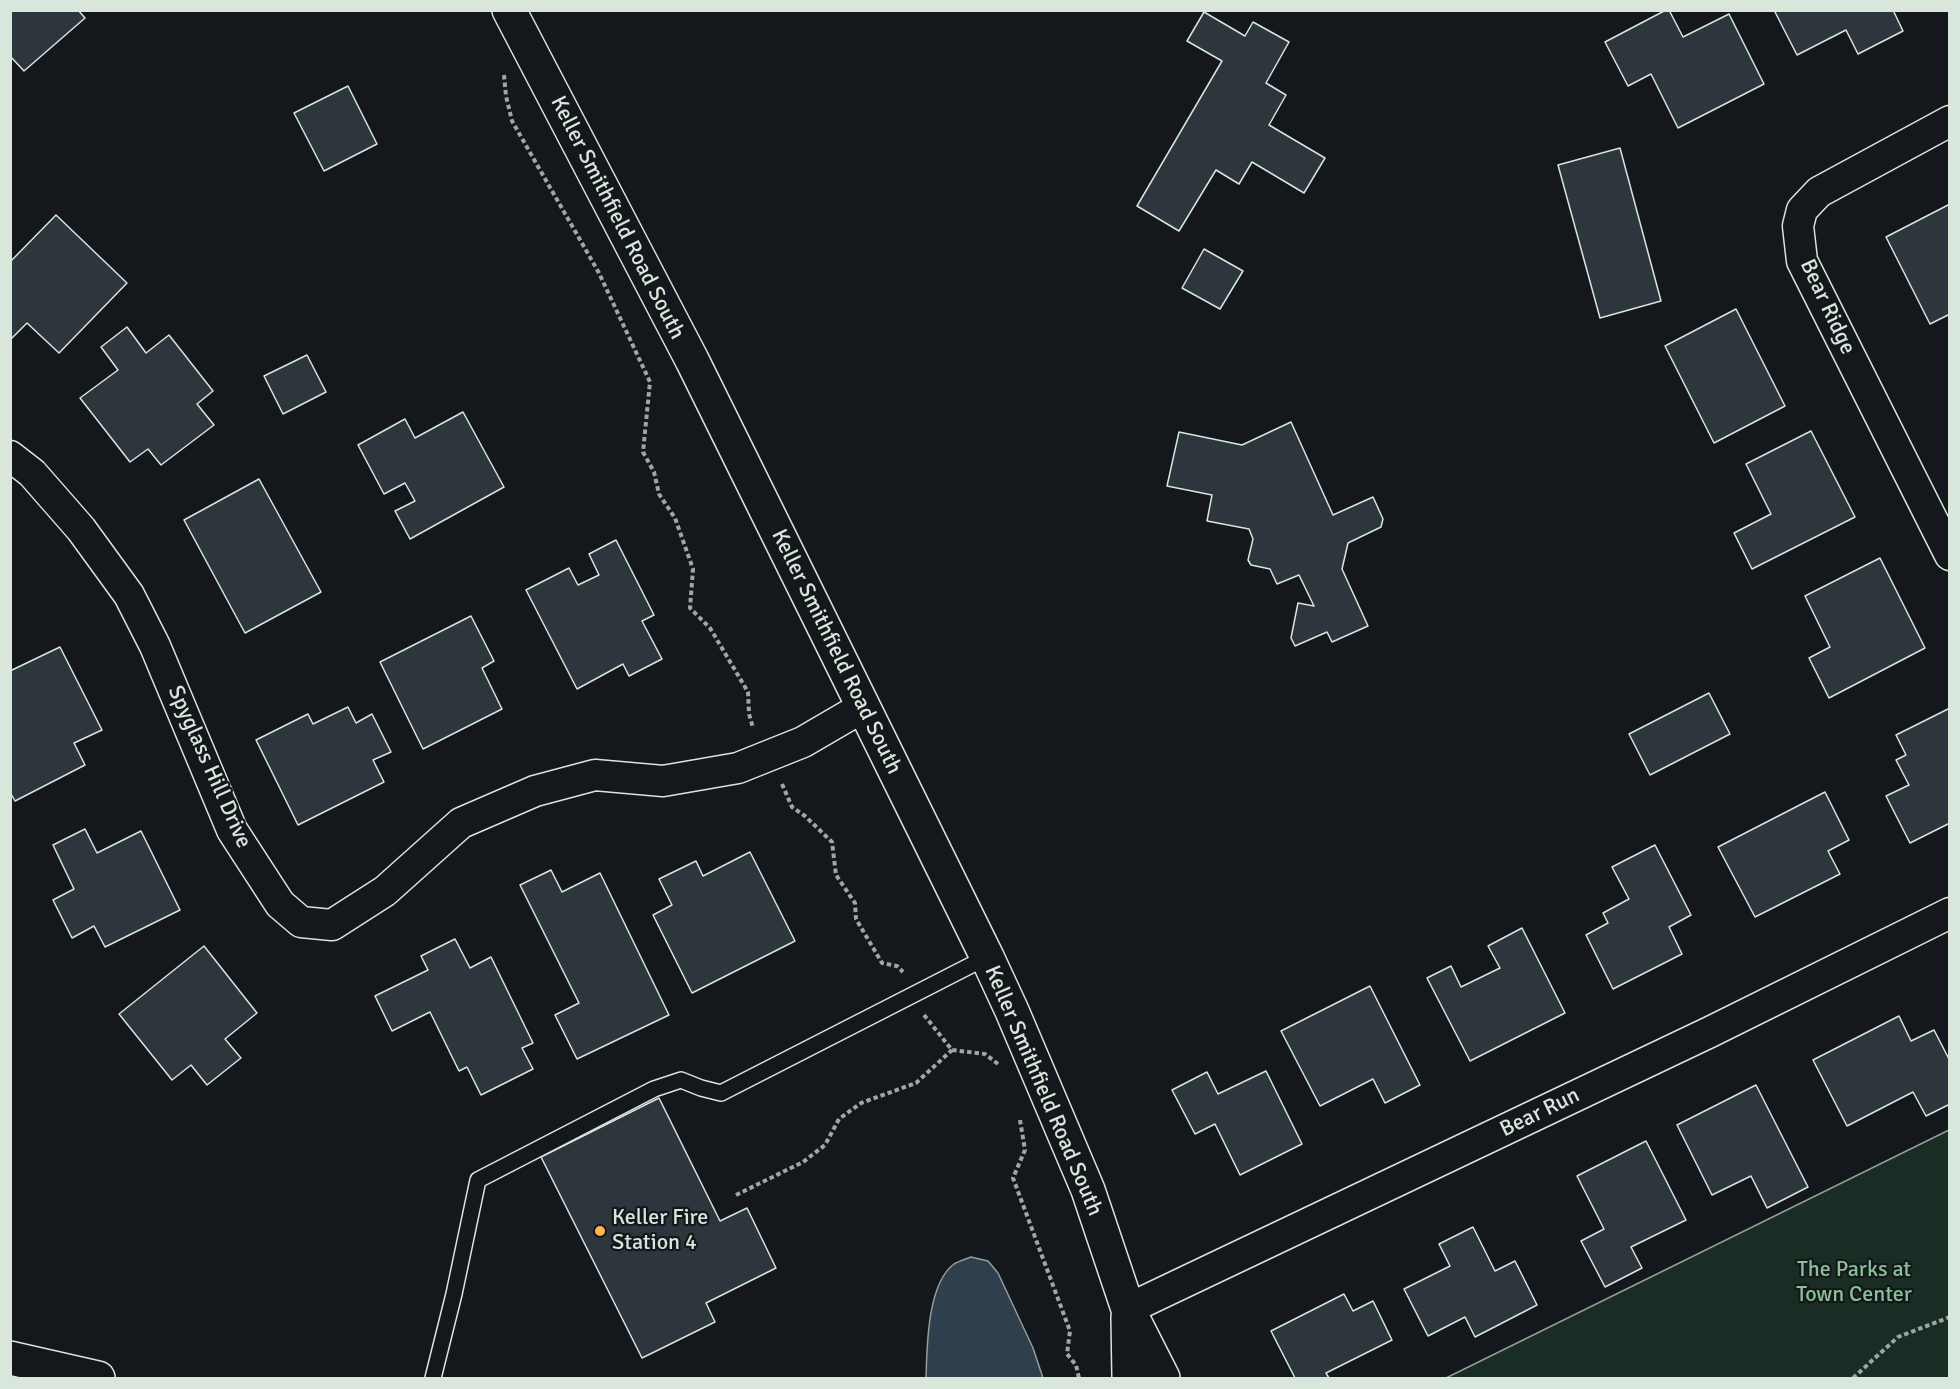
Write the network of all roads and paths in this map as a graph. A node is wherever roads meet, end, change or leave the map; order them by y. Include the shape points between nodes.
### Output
1 (509, 10) edge
2 (503, 64) dead end
3 (1950, 121) edge
4 (10, 456) edge
5 (1950, 555) edge
6 (863, 707) junction
7 (756, 737) dead end
8 (779, 778) dead end
9 (1950, 913) edge
10 (987, 957) junction
11 (910, 979) dead end
12 (923, 1014) dead end
13 (952, 1050) junction
14 (1000, 1065) dead end
15 (1019, 1114) dead end
16 (736, 1195) dead end
17 (1128, 1309) junction
18 (1950, 1317) edge
19 (10, 1358) edge
20 (98, 1378) edge
21 (433, 1378) edge
22 (1079, 1378) edge
23 (1130, 1378) edge
24 (1164, 1378) edge
25 (1853, 1378) edge

1 - 6 main road, Keller Smithfield Road South via 692,360
2 - 7 path via 512,121 599,273 650,382 643,452 654,472 659,494 675,518 693,569 690,608 710,628 748,692
3 - 5 street, Bear Ridge via 1819,192 1802,210 1798,226 1802,261
4 - 6 street, Spyglass Hill Drive via 32,473 81,529 129,595 155,646 232,830 280,904 301,922 332,925 385,891 461,823 535,790 595,775 663,781 738,768 803,742
6 - 10 main road, Keller Smithfield Road South
8 - 11 path via 792,807 832,842 836,875 855,903 856,919 882,963 897,966
9 - 17 street, Bear Run
10 - 17 main road, Keller Smithfield Road South via 1084,1180
10 - 21 lane via 721,1093 681,1080 654,1089 478,1180
12 - 13 path
13 - 14 path via 985,1054
13 - 16 path via 916,1083 861,1103 839,1119 825,1145 803,1162
15 - 22 path via 1025,1150 1013,1178 1070,1331 1067,1354 1076,1365
17 - 23 main road, Keller Smithfield Road South
17 - 24 main road, Keller Smithfield Road South
18 - 25 path via 1898,1337
19 - 20 main road

